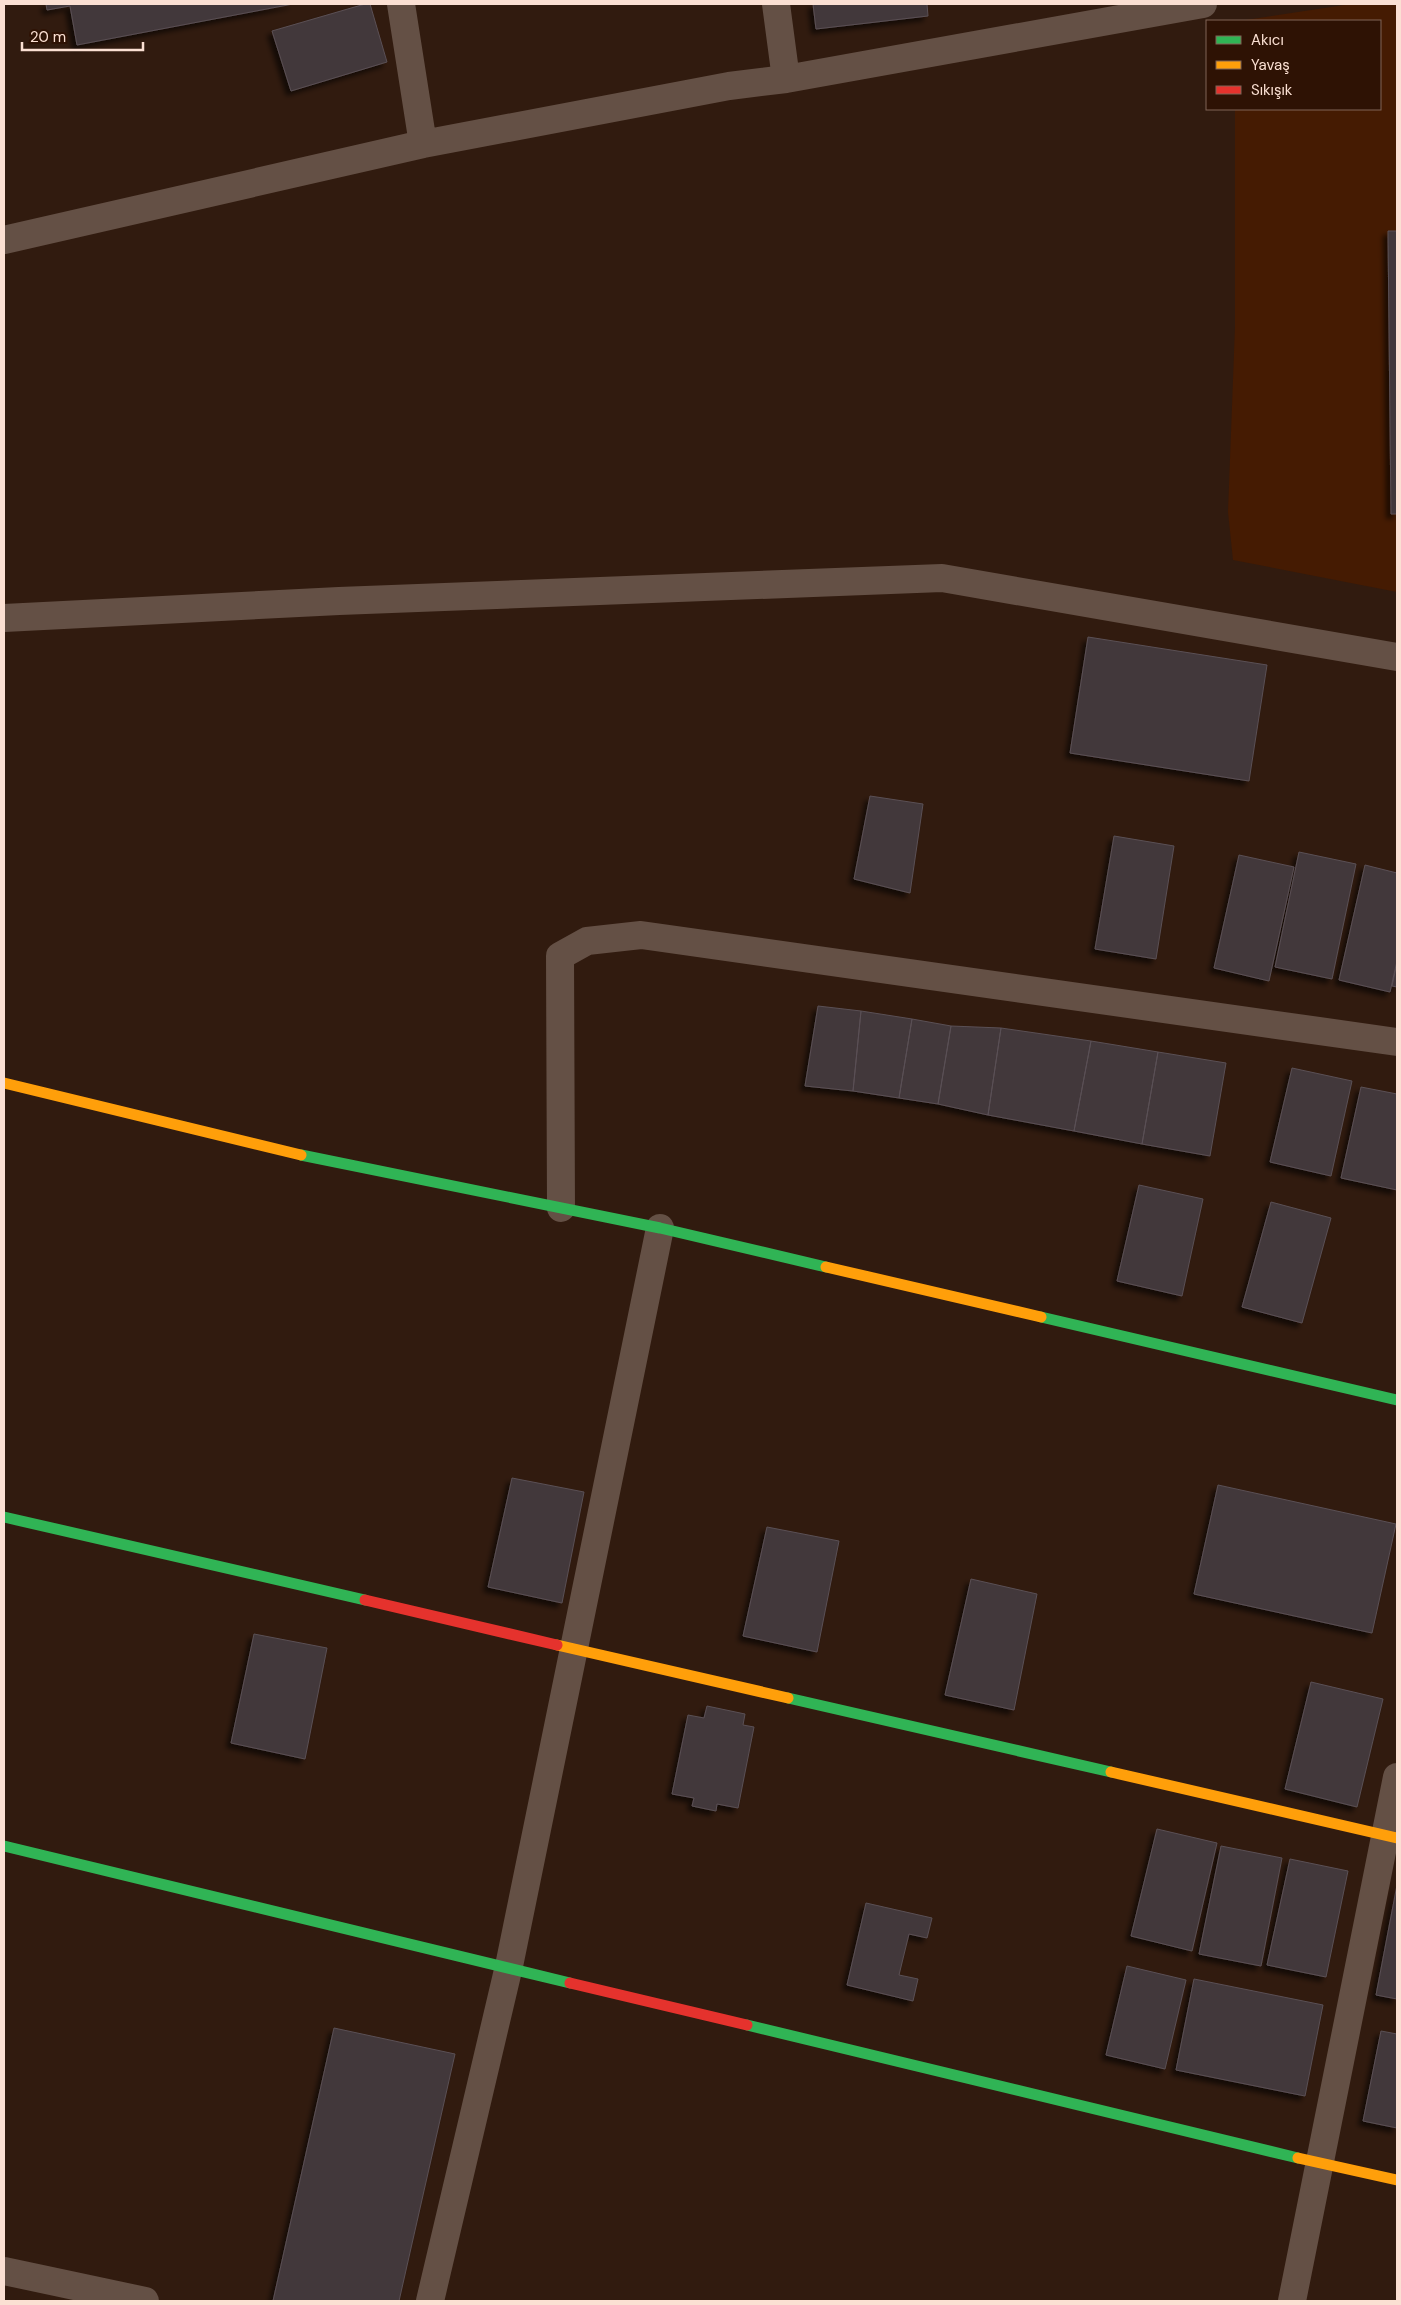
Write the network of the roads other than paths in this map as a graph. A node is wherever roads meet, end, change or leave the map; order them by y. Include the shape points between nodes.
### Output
1 (401, 4) edge
2 (776, 4) edge
3 (1202, 4) edge
4 (1145, 9) edge
5 (786, 79) junction
6 (423, 144) junction
7 (4, 240) edge
8 (4, 618) edge
9 (1397, 657) edge
10 (1397, 1042) edge
11 (4, 1083) edge
12 (561, 1208) junction
13 (660, 1228) junction
14 (1397, 1400) edge
15 (4, 1517) edge
16 (574, 1648) junction
17 (1397, 1778) edge
18 (1391, 1837) edge
19 (4, 1846) edge
20 (510, 1966) junction
21 (1321, 2164) junction
22 (1397, 2180) edge
23 (4, 2271) edge
24 (145, 2301) edge
25 (430, 2301) edge
26 (1292, 2301) edge

1 - 6 street
2 - 5 street
3 - 4 street
4 - 5 street
5 - 6 street via 730,86
6 - 7 street
8 - 9 street via 339,601 942,578
10 - 12 street via 641,935 587,941 560,956
11 - 12 street via 302,1155
12 - 13 street
13 - 14 street
13 - 16 street
15 - 16 street
16 - 18 street
16 - 20 street
17 - 18 street
18 - 21 street
19 - 20 street
20 - 21 street
20 - 25 street
21 - 22 street
21 - 26 street
23 - 24 street

